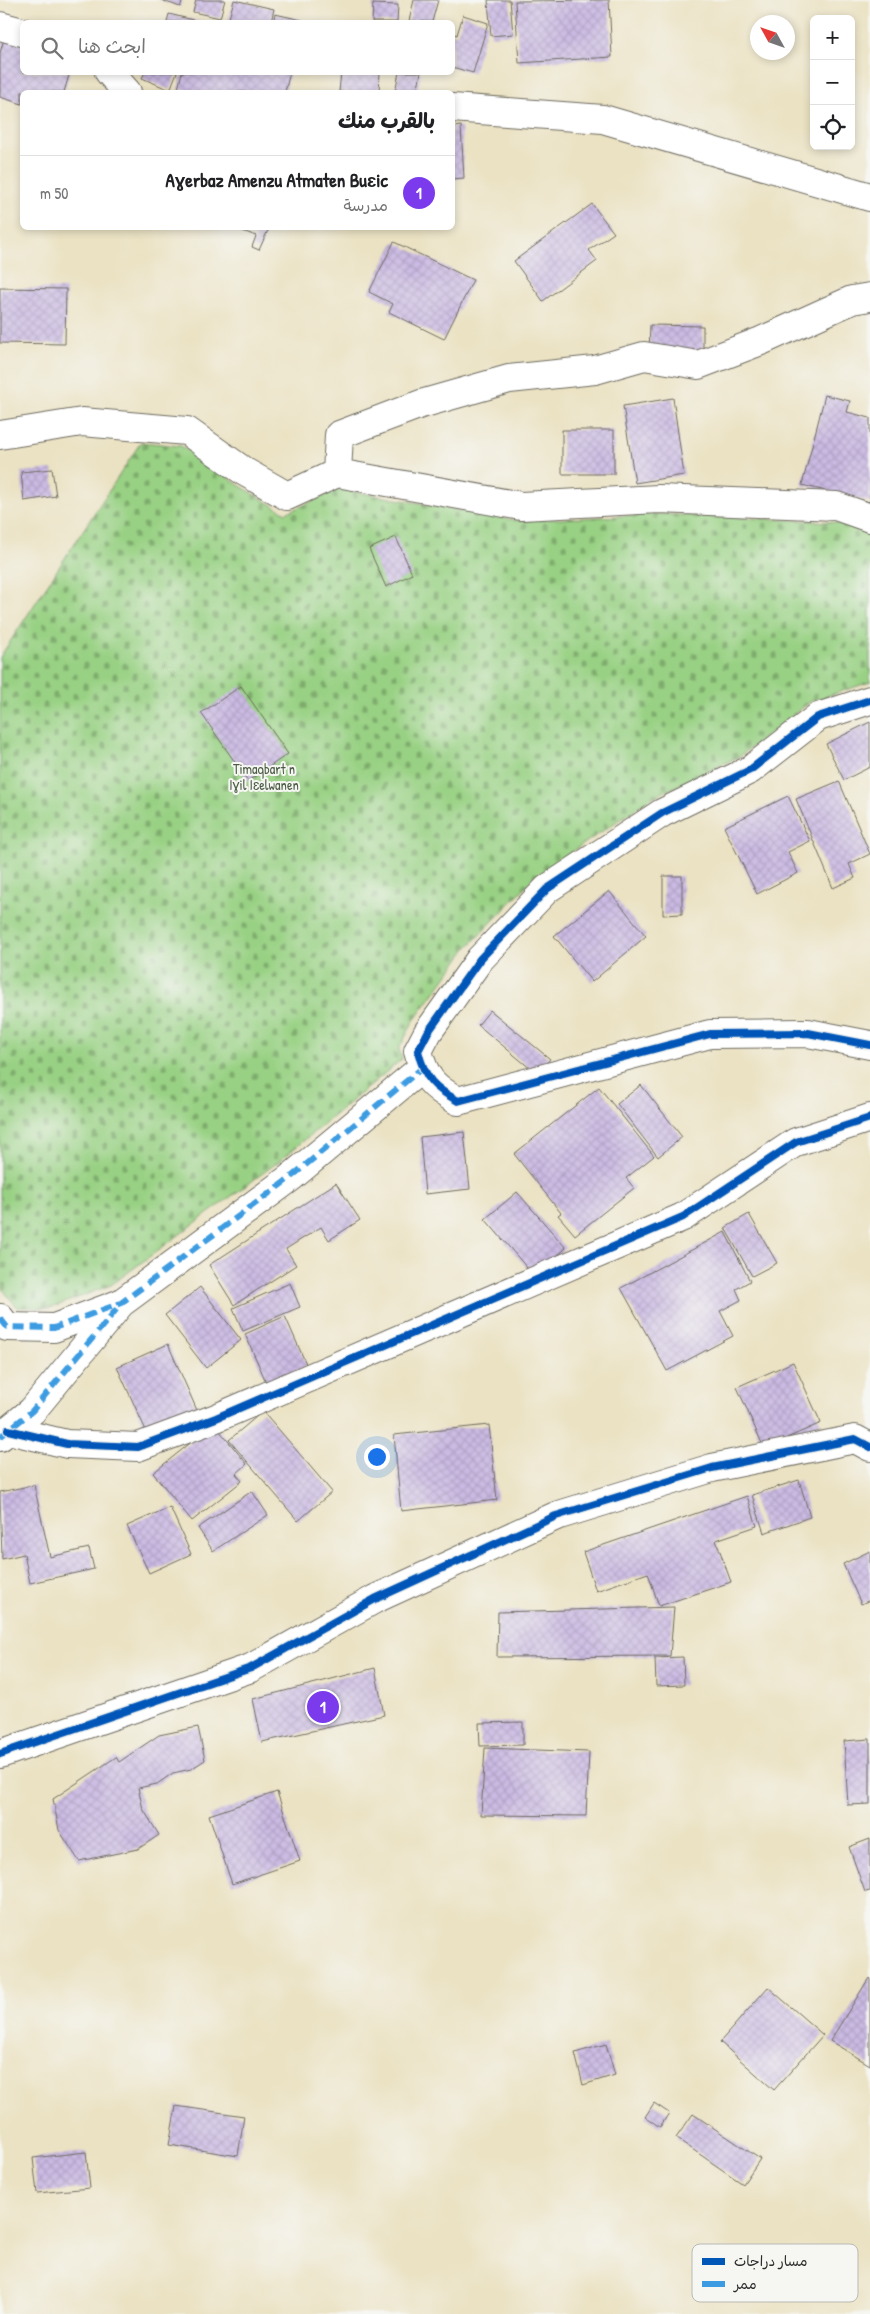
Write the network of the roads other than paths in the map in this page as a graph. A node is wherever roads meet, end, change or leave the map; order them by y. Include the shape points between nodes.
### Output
1 (0, 26) edge
2 (20, 31) edge
3 (112, 75) edge
4 (125, 90) edge
5 (455, 108) edge
6 (870, 196) edge
7 (870, 297) edge
8 (0, 434) edge
9 (338, 473) junction
10 (870, 518) edge
11 (870, 700) edge
12 (870, 1045) edge
13 (422, 1068) junction
14 (870, 1118) edge
15 (121, 1303) junction
16 (0, 1318) edge
17 (4, 1434) edge
18 (870, 1447) edge
19 (0, 1754) edge

1 - 2 street
3 - 4 street
5 - 6 street via 603,119
7 - 9 street via 852,300 698,365 644,356 596,370 509,379 421,404 339,434
8 - 9 street via 82,422 187,431 245,472 287,496
9 - 10 street via 521,506 659,499 836,506
11 - 13 street via 818,717 750,770 662,813 547,890 480,959 428,1032 418,1051
12 - 13 street via 808,1033 710,1034 458,1101 434,1087
13 - 15 street via 290,1178
14 - 17 street via 796,1142 684,1217 216,1418 138,1447 67,1444
15 - 16 street via 54,1328 7,1327
15 - 17 street via 32,1411
18 - 19 street via 855,1440 712,1468 556,1516 375,1599 252,1668

